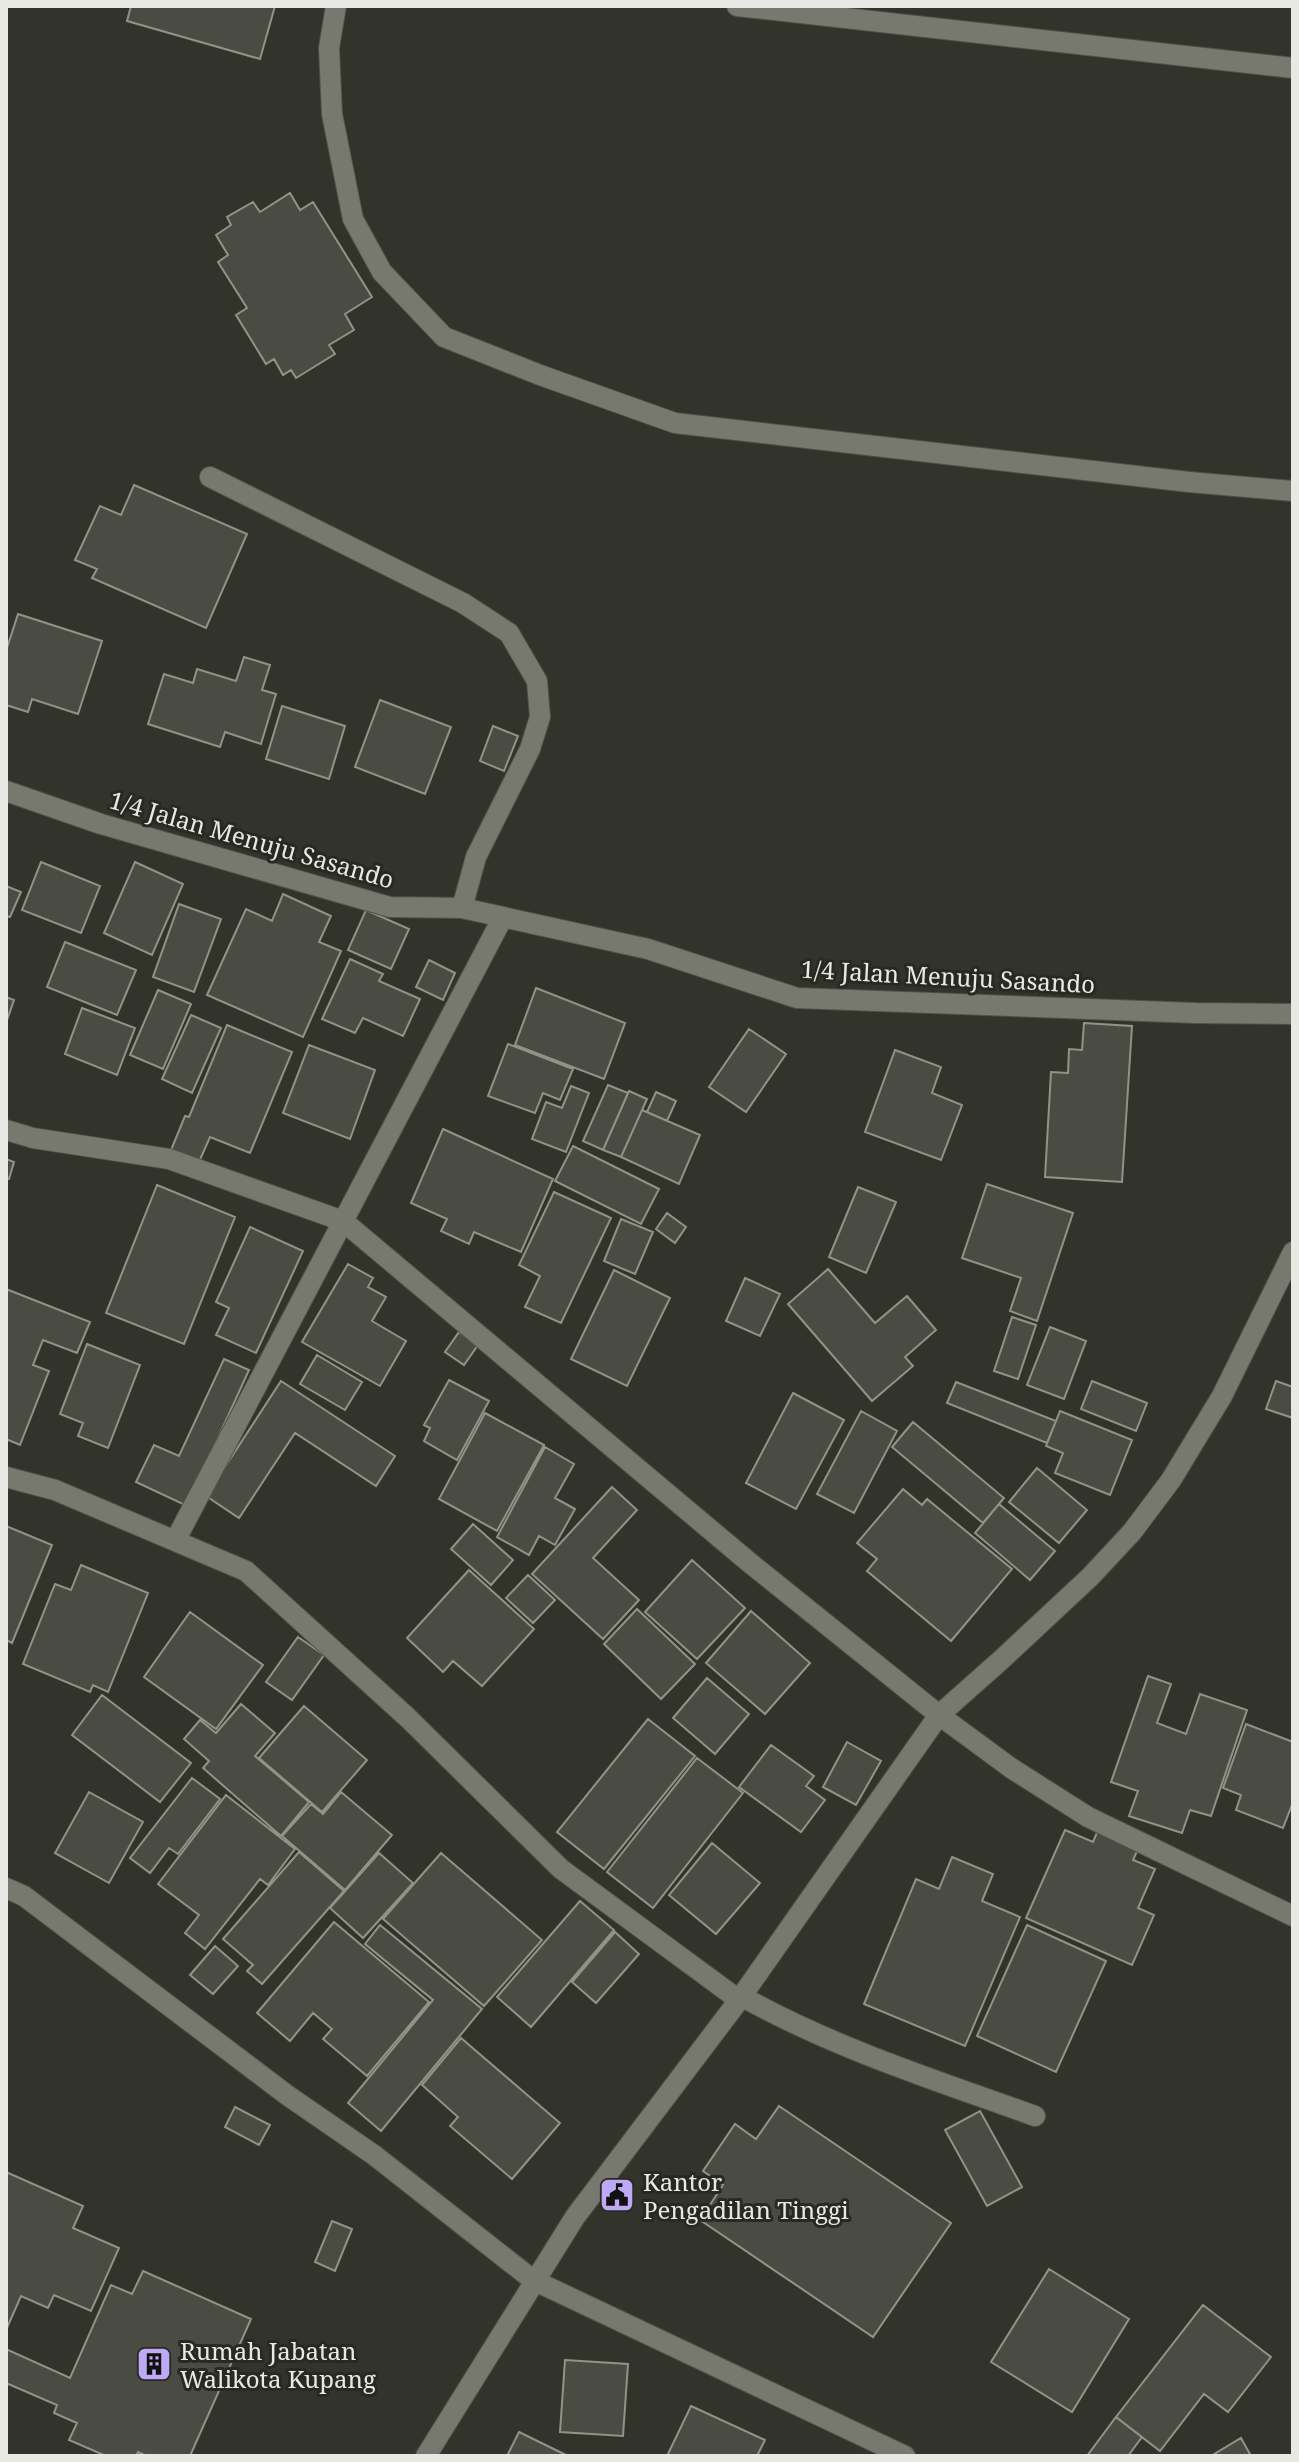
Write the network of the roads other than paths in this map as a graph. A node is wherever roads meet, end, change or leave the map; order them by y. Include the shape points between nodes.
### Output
1 (336, 6) edge
2 (737, 6) edge
3 (1293, 68) edge
4 (210, 477) dead end
5 (1293, 491) edge
6 (6, 791) edge
7 (462, 908) junction
8 (503, 917) junction
9 (1293, 1014) edge
10 (6, 1130) edge
11 (343, 1221) junction
12 (1293, 1255) edge
13 (6, 1477) edge
14 (175, 1541) junction
15 (939, 1715) junction
16 (6, 1888) edge
17 (1293, 1916) edge
18 (740, 1998) junction
19 (1035, 2116) dead end
20 (533, 2280) junction
21 (426, 2456) edge
22 (905, 2456) edge

1 - 5 street via 329,48 332,114 353,219 382,272 444,337 675,423
2 - 3 street
4 - 7 street via 463,603 509,633 537,681 540,717 530,749 476,857
6 - 7 street, 1/4 Jalan Menuju Sasando via 101,824 390,907
7 - 8 street, 1/4 Jalan Menuju Sasando
8 - 9 street, 1/4 Jalan Menuju Sasando via 648,949 797,998
8 - 11 street
10 - 11 street via 169,1159
11 - 14 street
11 - 15 street
12 - 15 street via 1222,1396 1132,1532
13 - 14 street via 55,1490
14 - 18 street via 246,1571 408,1718 561,1869
15 - 17 street via 1088,1817
15 - 18 street
16 - 20 street via 24,1896 374,2155
18 - 19 street via 844,2047
18 - 20 street
20 - 21 street
20 - 22 street

